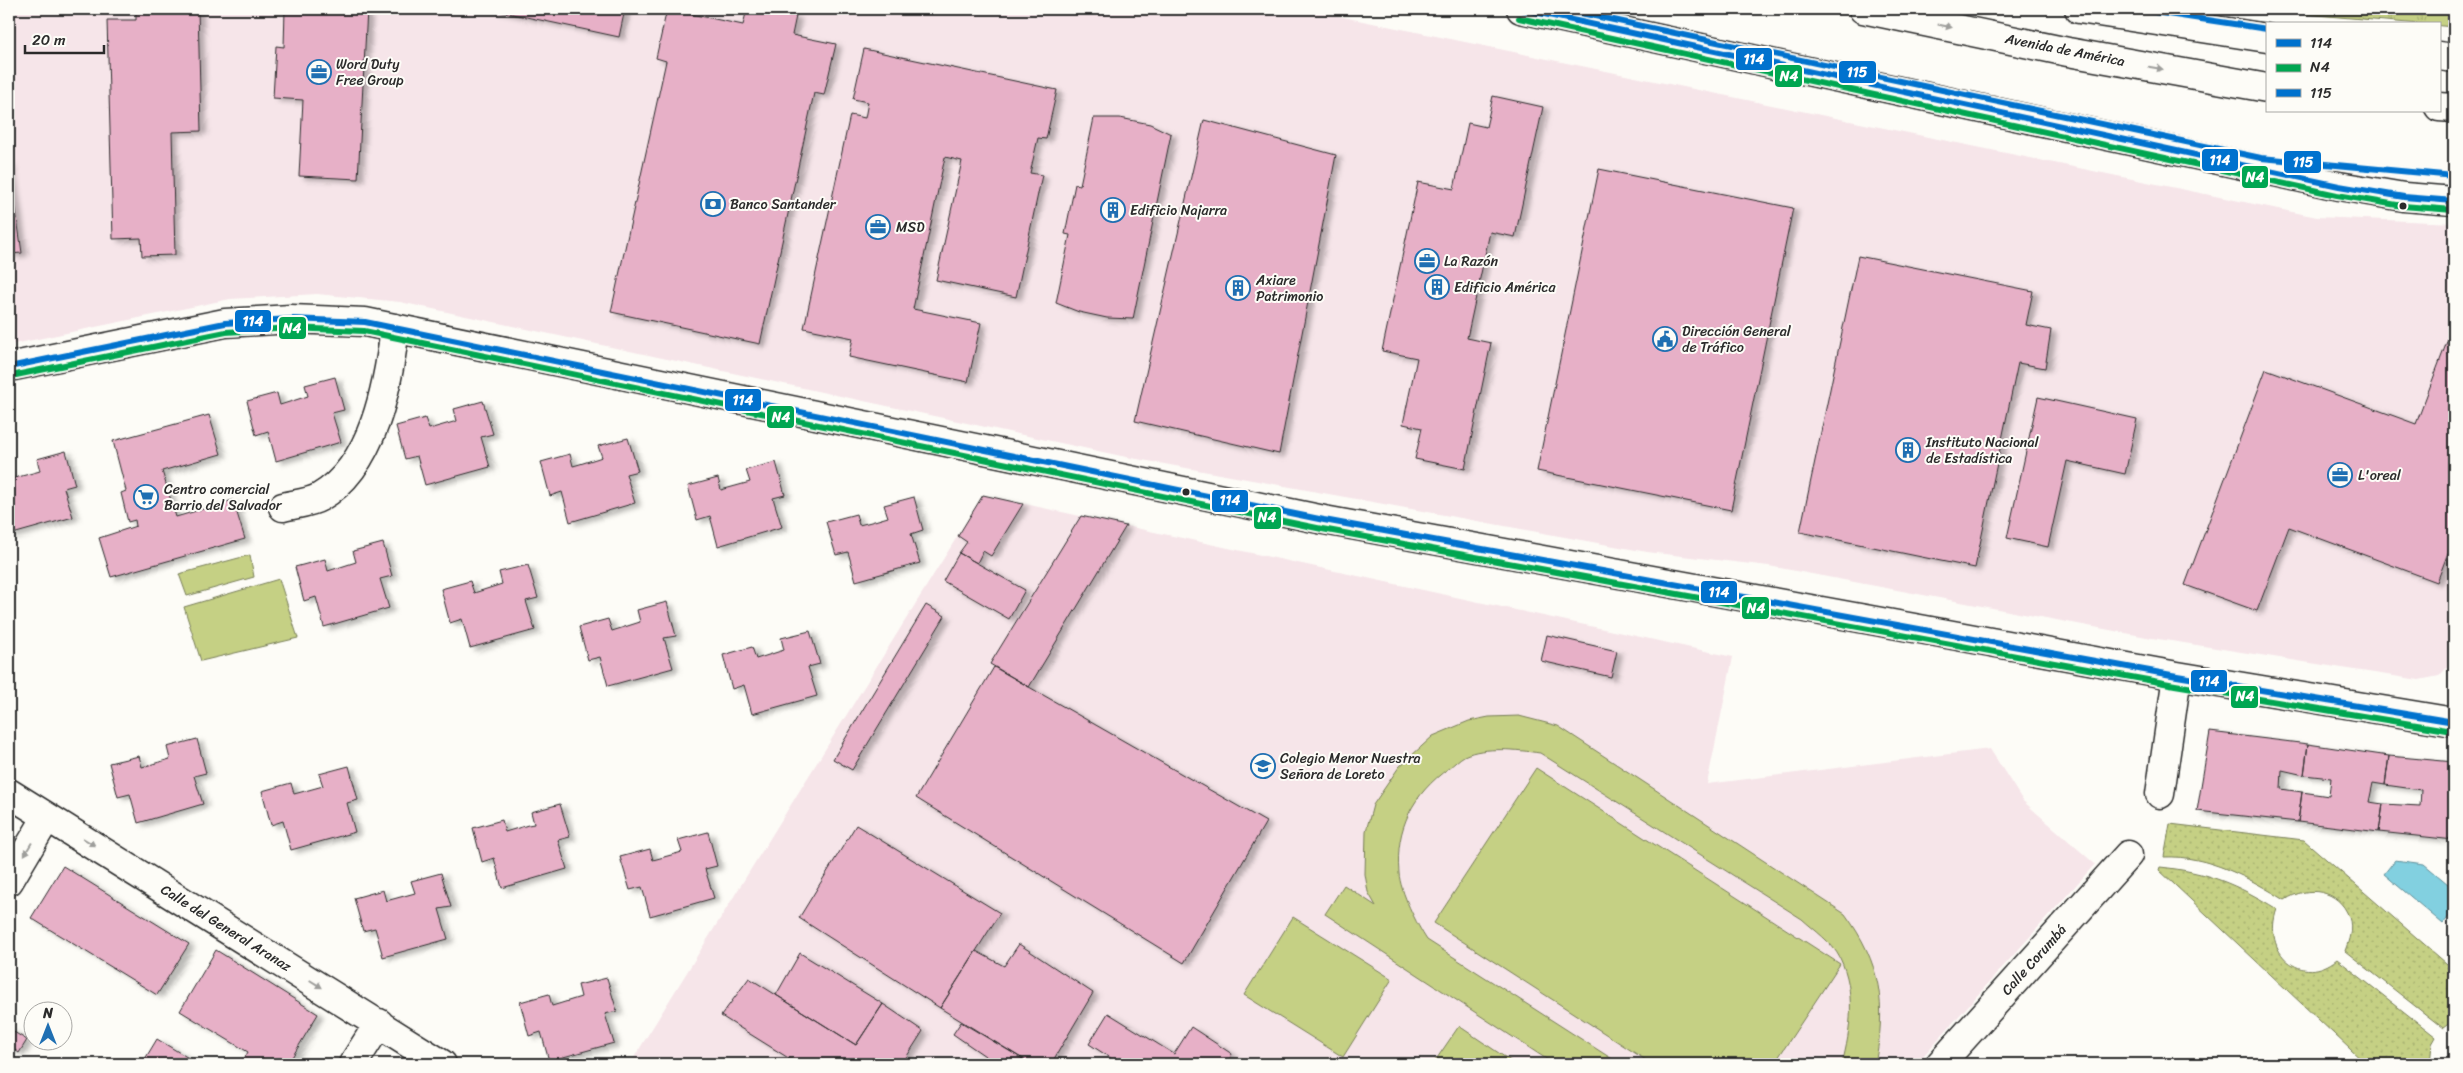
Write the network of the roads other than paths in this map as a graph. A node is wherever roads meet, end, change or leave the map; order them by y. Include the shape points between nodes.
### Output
1 (1521, 9) edge
2 (1863, 9) edge
3 (2079, 9) edge
4 (2266, 38) edge
5 (2440, 56) edge
6 (2454, 58) edge
7 (2266, 88) edge
8 (2440, 107) edge
9 (2454, 108) edge
10 (2260, 167) junction
11 (2454, 185) edge
12 (2454, 201) edge
13 (395, 328) junction
14 (9, 368) edge
15 (283, 507) dead end
16 (2177, 676) junction
17 (2454, 722) edge
18 (9, 792) edge
19 (2160, 794) dead end
20 (47, 817) junction
21 (2128, 855) dead end
22 (9, 880) edge
23 (379, 1024) junction
24 (353, 1064) edge
25 (442, 1064) edge
26 (1940, 1064) edge

1 - 10 main road
2 -> 7 main road, Avenida de América via 2068,52
3 - 4 main road
5 - 6 main road
8 - 9 main road
10 - 11 main road
10 - 12 main road via 2404,198
13 - 14 main road via 336,319 291,318 226,323
13 - 15 main road via 389,372 377,418 352,470 319,498
13 - 16 main road via 1287,512
16 - 17 main road
16 - 19 main road
18 - 20 main road, Calle del General Aranaz
20 -> 22 main road
20 -> 23 main road, Calle del General Aranaz
21 - 26 main road, Calle Corumbá
23 - 24 main road
23 - 25 main road, Calle del General Aranaz

